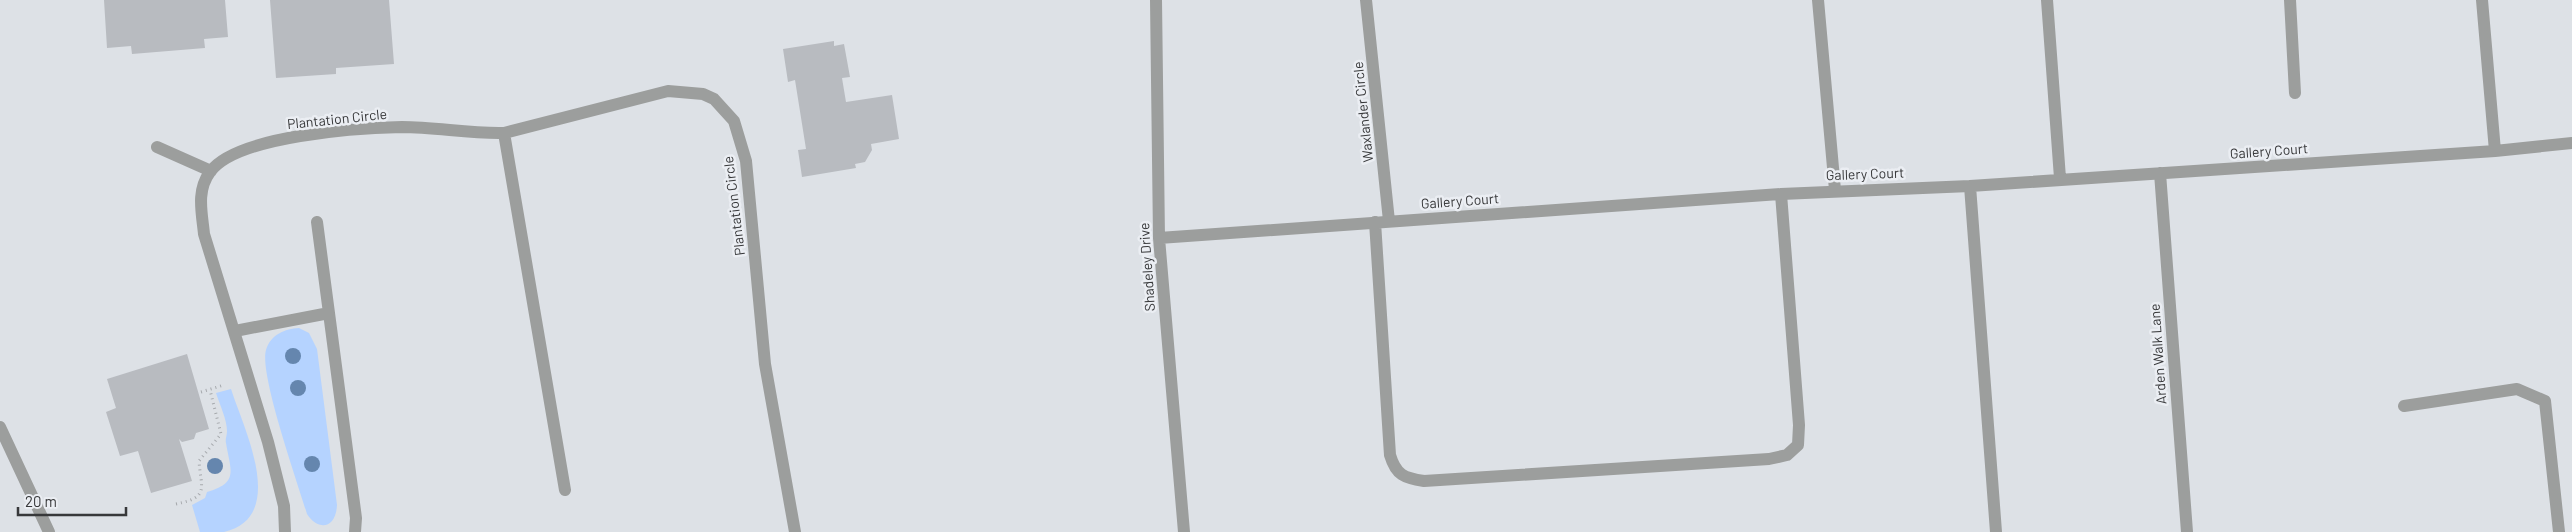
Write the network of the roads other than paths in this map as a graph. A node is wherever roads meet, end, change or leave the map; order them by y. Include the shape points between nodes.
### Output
1 (1156, 0) edge
2 (1366, 0) edge
3 (1818, 0) edge
4 (2047, 0) edge
5 (2290, 0) edge
6 (2482, 0) edge
7 (2294, 93) dead end
8 (504, 133) junction
9 (2572, 143) edge
10 (157, 147) dead end
11 (2495, 151) junction
12 (211, 171) junction
13 (2160, 173) junction
14 (2060, 178) junction
15 (1970, 186) junction
16 (1834, 190) junction
17 (1781, 194) junction
18 (1389, 221) junction
19 (317, 222) dead end
20 (1375, 222) junction
21 (1159, 238) junction
22 (329, 313) junction
23 (234, 331) junction
24 (2404, 406) dead end
25 (0, 427) edge
26 (565, 490) dead end
27 (49, 532) edge
28 (285, 532) edge
29 (355, 532) edge
30 (795, 532) edge
31 (1184, 532) edge
32 (1996, 532) edge
33 (2187, 532) edge
34 (2559, 532) edge

1 - 21 street, Shadeley Drive
2 - 18 street, Waxlander Circle
3 - 16 street
4 - 14 street
5 - 7 street
6 - 11 street
8 - 12 street, Plantation Circle via 404,127 349,130 277,140 250,148 227,157
8 - 26 street
8 - 30 street, Plantation Circle via 668,90 703,94 714,99 734,121 746,161 765,364
9 - 11 street, Gallery Court
10 - 12 street
11 - 13 street, Gallery Court
12 - 23 street via 200,199 204,234
13 - 14 street, Gallery Court
13 - 33 street, Arden Walk Lane
14 - 15 street, Gallery Court
15 - 16 street, Gallery Court
15 - 32 street
16 - 17 street, Gallery Court
17 - 18 street, Gallery Court
17 - 20 street via 1798,446 1787,455 1769,459 1424,481 1404,478 1395,470 1390,455
18 - 20 street, Gallery Court
19 - 22 street
20 - 21 street, Gallery Court
21 - 31 street, Shadeley Drive
22 - 23 street
22 - 29 street via 356,518
23 - 28 street via 284,506
24 - 34 street via 2517,389 2546,402
25 - 27 street

